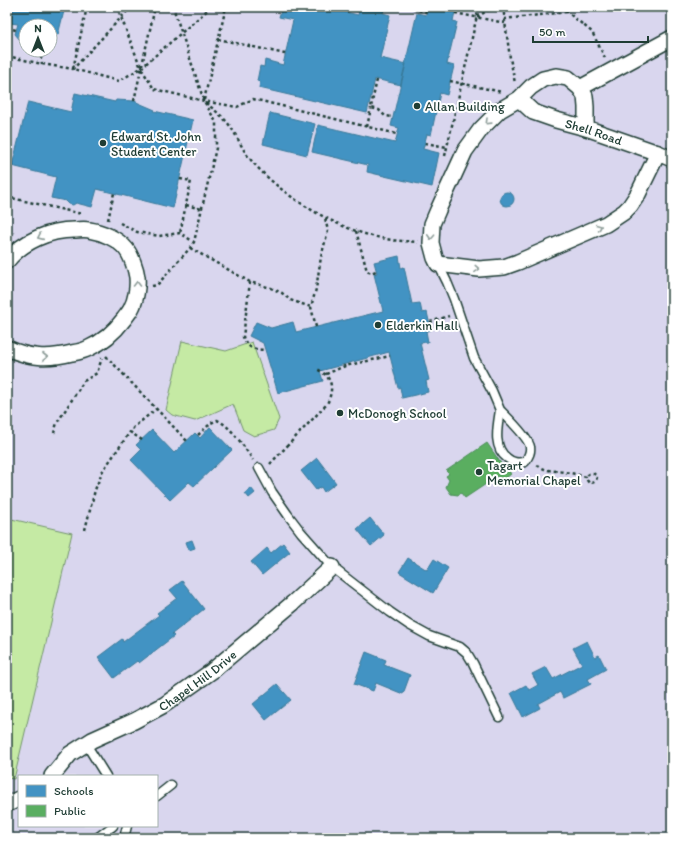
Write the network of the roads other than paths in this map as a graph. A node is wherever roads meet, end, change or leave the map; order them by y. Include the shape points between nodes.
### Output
1 (672, 38) edge
2 (580, 88) junction
3 (519, 99) junction
4 (586, 128) junction
5 (658, 153) junction
6 (672, 159) edge
7 (8, 259) edge
8 (438, 264) junction
9 (7, 348) edge
10 (500, 410) junction
11 (261, 471) road end
12 (332, 567) junction
13 (499, 717) dead end
14 (86, 744) junction
15 (53, 775) edge
16 (105, 775) edge
17 (171, 785) dead end
18 (158, 795) edge
19 (18, 799) edge
20 (7, 804) edge
21 (112, 827) edge
22 (97, 838) edge

1 - 2 street
2 - 3 street via 568,78 556,76 543,79
2 - 4 street via 585,96
3 - 4 street, Shell Road via 533,112
3 -> 8 street via 500,110 481,129 465,151 432,224 430,243
4 - 5 street, Shell Road
5 - 6 street, Shell Road
8 -> 5 street via 479,269 504,267 606,224 630,206
9 -> 7 street via 30,356 47,357 63,356 89,348 116,329 132,309 138,288 136,269 127,249 114,239 89,230 47,234 28,242
8 - 10 lane via 459,313 474,358
10 - 10 lane via 497,435 499,447 503,455 511,461 525,462 530,446
11 - 12 lane via 288,515
12 - 13 lane via 409,625 429,636 460,647 473,663
12 - 14 street, Chapel Hill Drive via 212,671 164,705
14 - 15 street, Chapel Hill Drive via 70,754
14 - 16 lane
17 - 18 lane
19 - 20 street
21 - 22 lane

